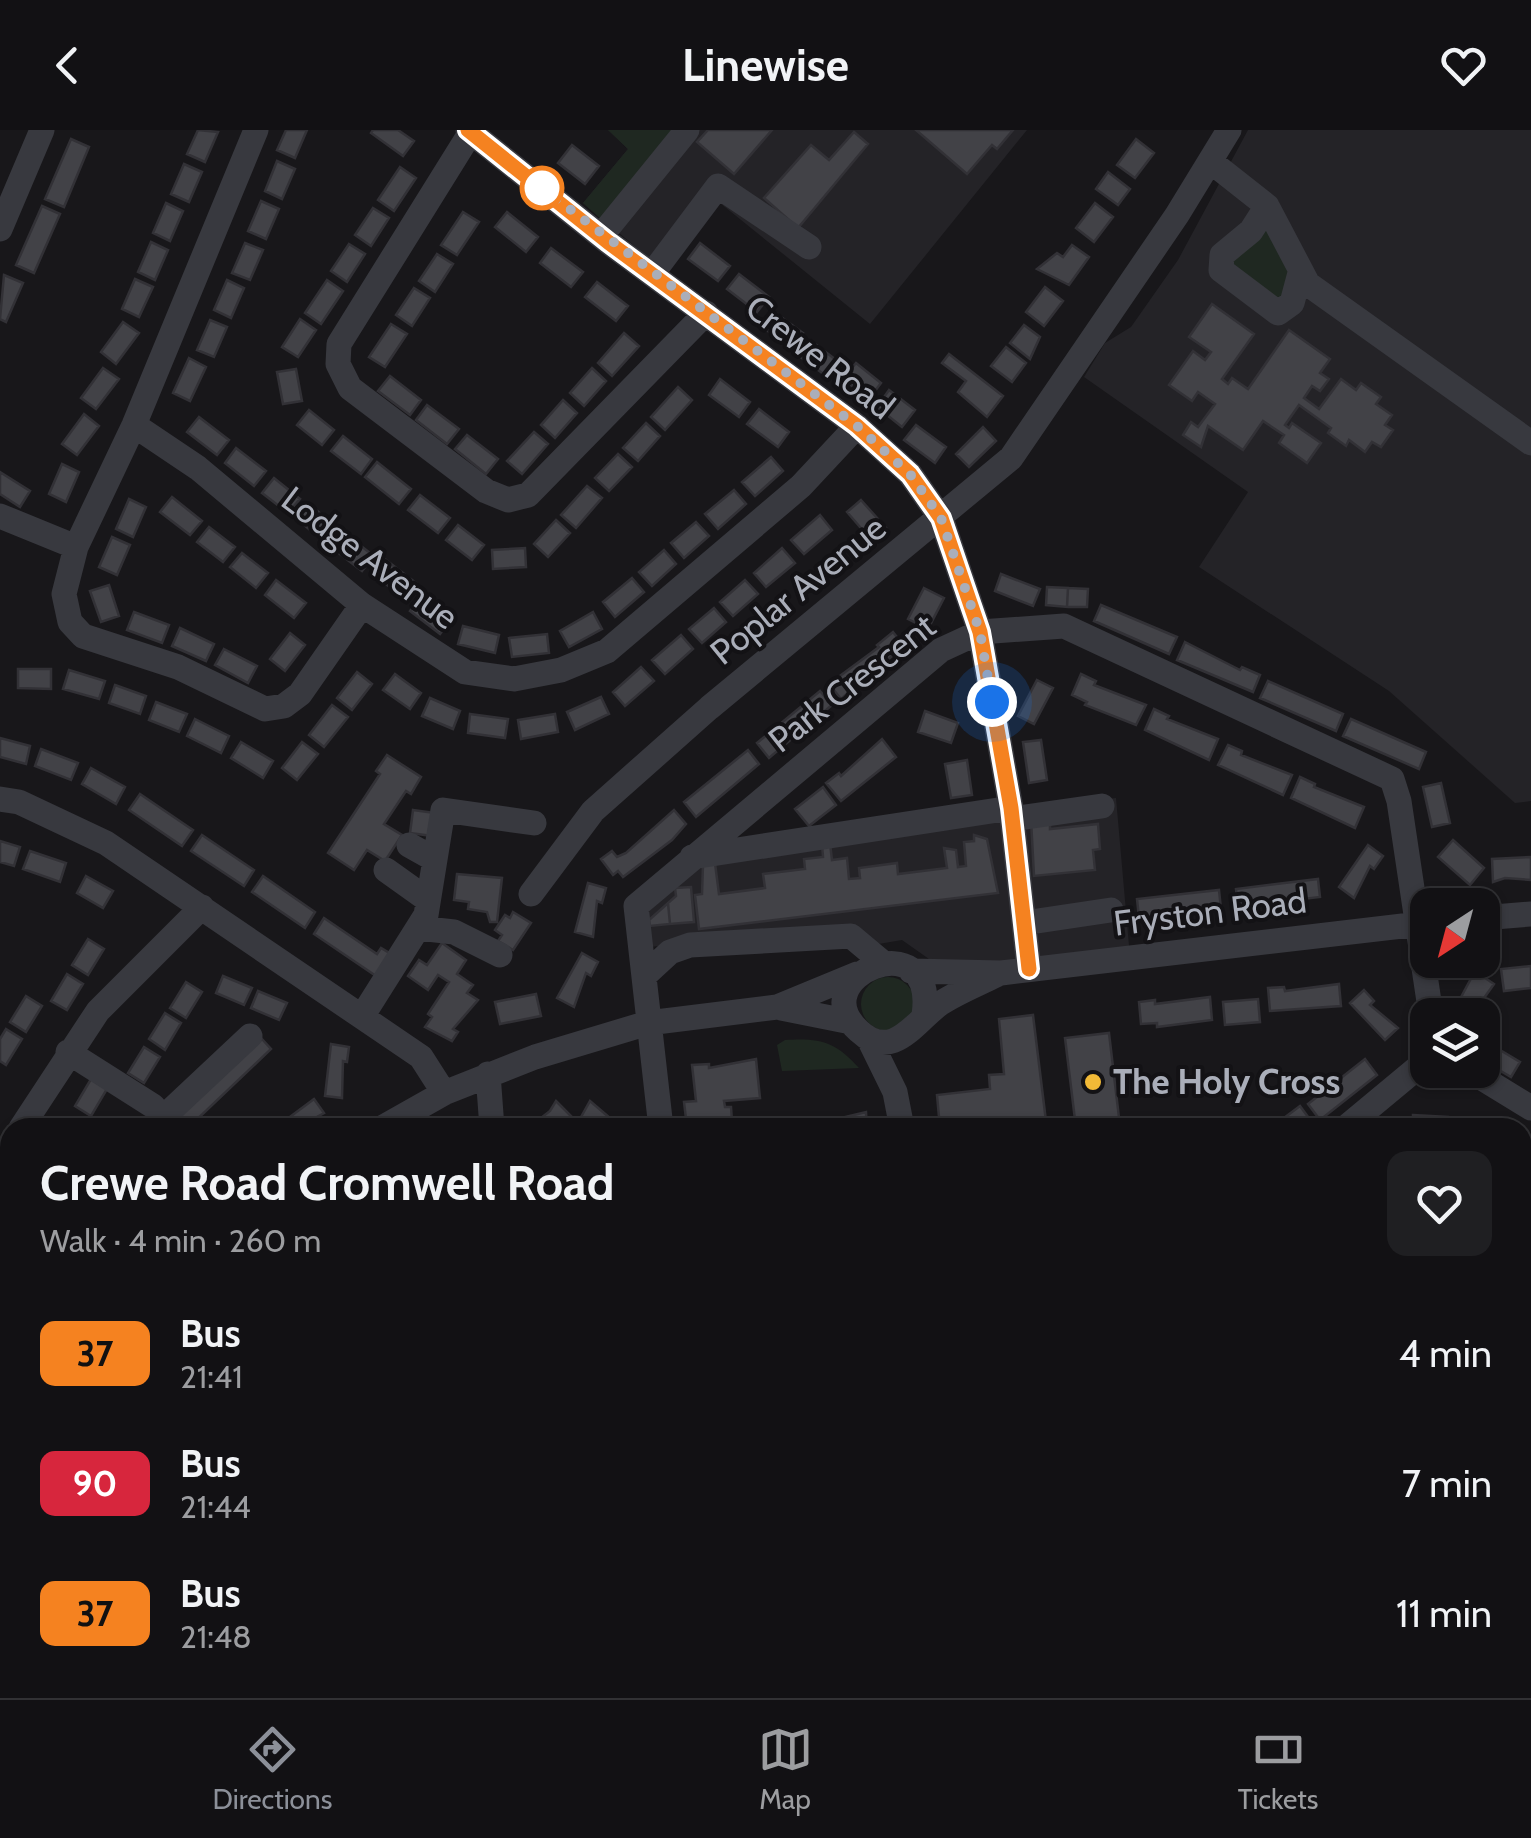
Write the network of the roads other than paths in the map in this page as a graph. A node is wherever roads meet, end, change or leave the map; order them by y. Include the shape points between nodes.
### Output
1 (42, 130) edge
2 (256, 130) edge
3 (688, 130) edge
4 (1229, 130) edge
5 (469, 131) edge
6 (1210, 160) junction
7 (1267, 206) junction
8 (0, 230) edge
9 (601, 236) junction
10 (809, 246) dead end
11 (1300, 273) junction
12 (652, 274) junction
13 (706, 313) junction
14 (134, 424) junction
15 (857, 426) junction
16 (1531, 443) edge
17 (0, 516) edge
18 (941, 518) junction
19 (76, 547) junction
20 (362, 605) junction
21 (980, 632) junction
22 (0, 799) edge
23 (1102, 806) dead end
24 (1012, 813) junction
25 (534, 823) dead end
26 (409, 846) dead end
27 (435, 852) junction
28 (692, 857) junction
29 (386, 870) dead end
30 (1415, 888) edge
31 (531, 894) dead end
32 (428, 900) junction
33 (202, 906) junction
34 (1112, 910) dead end
35 (1531, 914) edge
36 (1500, 917) edge
37 (1024, 923) junction
38 (1410, 925) edge
39 (418, 928) junction
40 (500, 954) dead end
41 (882, 962) junction
42 (1029, 969) junction
43 (912, 972) junction
44 (1001, 973) junction
45 (858, 974) junction
46 (644, 976) junction
47 (776, 1007) junction
48 (363, 1015) junction
49 (924, 1015) junction
50 (648, 1023) junction
51 (860, 1030) junction
52 (250, 1036) dead end
53 (907, 1036) junction
54 (68, 1052) junction
55 (488, 1074) junction
56 (1410, 1075) edge
57 (1498, 1088) edge
58 (896, 1092) junction
59 (444, 1093) junction
60 (1531, 1108) edge
61 (27, 1118) edge
62 (156, 1118) edge
63 (162, 1118) edge
64 (400, 1118) edge
65 (491, 1118) edge
66 (660, 1118) edge
67 (900, 1118) edge
68 (1357, 1118) edge

1 - 8 street
2 - 14 street
3 - 9 street
4 - 6 street, Poplar Avenue
5 - 9 street, Crewe Road
5 - 13 street via 339,344 338,364 350,388 486,491 508,500 528,496
6 - 7 street
6 - 18 street, Poplar Avenue via 1010,458
7 - 11 street
7 - 11 street via 1222,255 1220,270 1278,313 1292,303
9 - 12 street, Crewe Road
10 - 12 street via 718,186
11 - 16 street
12 - 13 street, Crewe Road
13 - 15 street, Crewe Road
14 - 19 street
14 - 20 street, Lodge Avenue via 198,468
15 - 18 street, Crewe Road via 910,474
15 - 20 street, Lodge Avenue via 801,486 607,651 562,670 514,679 464,672
17 - 19 street
18 - 21 street, Crewe Road
18 - 31 street, Poplar Avenue via 593,812
19 - 20 street via 64,594 70,622 83,636 178,667 265,709 300,694
21 - 24 street, Crewe Road
21 - 28 street, Park Crescent via 941,650
21 - 30 street, Park Crescent via 1064,626 1392,778
22 - 33 street via 106,843
23 - 24 street
24 - 28 street
24 - 37 street, Crewe Road
25 - 27 street via 443,810
26 - 27 street
27 - 32 street
28 - 46 street, Park Crescent via 636,906
29 - 32 street
32 - 39 street
33 - 48 street
33 - 54 street via 122,985
34 - 37 street
35 - 36 street
37 - 42 street, Crewe Road
38 - 42 street, Fryston Road
39 - 40 street via 454,932
39 - 48 street
41 - 43 street, Fryston Road
41 - 45 street
41 - 46 street, Fryston Road via 851,936 790,938 676,949
42 - 44 street, Fryston Road
43 - 44 street, Fryston Road
43 - 49 street via 924,993
44 - 49 street, Fryston Road
45 - 47 street
45 - 51 street via 846,994
46 - 50 street, Park Crescent
47 - 50 street
47 - 51 street
48 - 59 street via 421,1057
49 - 53 street, Fryston Road
50 - 55 street
50 - 66 street, Park Crescent
51 - 53 street via 894,1041
51 - 58 street
52 - 63 street
53 - 58 street
54 - 61 street
54 - 62 street via 153,1106
55 - 59 street
55 - 65 street
56 - 68 street
57 - 60 street
58 - 67 street
59 - 64 street

